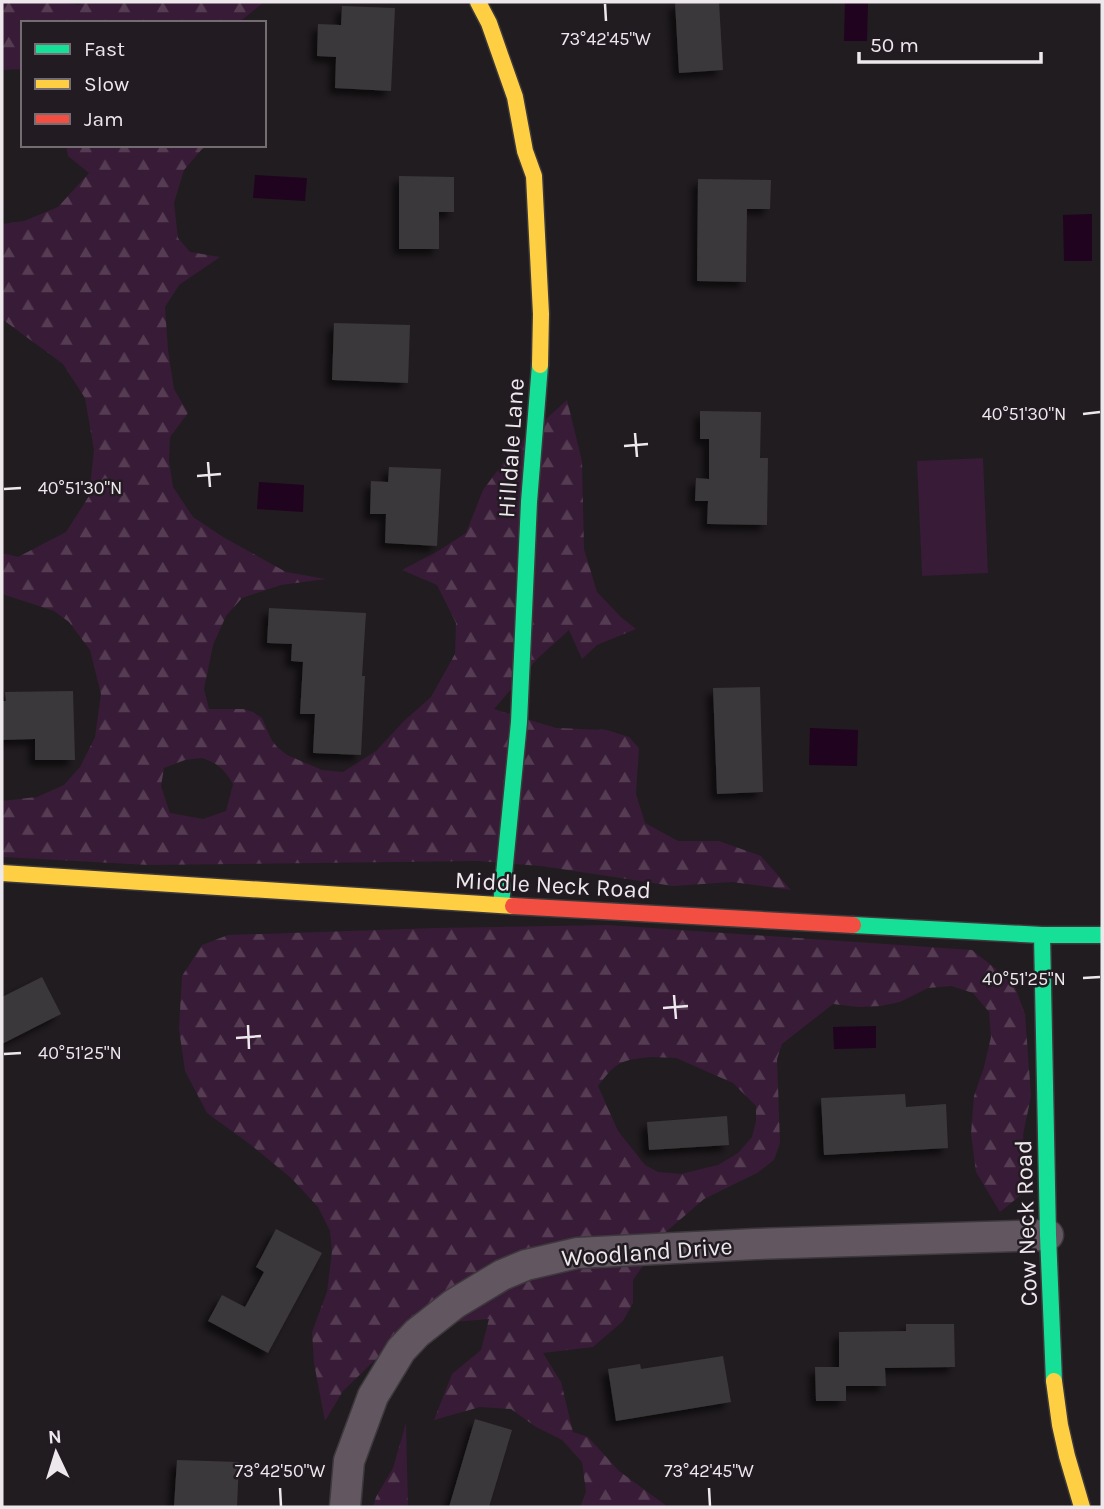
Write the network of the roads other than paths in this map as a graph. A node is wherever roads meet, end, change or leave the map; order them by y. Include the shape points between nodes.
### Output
1 (478, 2) edge
2 (2, 873) edge
3 (501, 905) junction
4 (1042, 935) junction
5 (1102, 935) edge
6 (1048, 1235) junction
7 (345, 1507) edge
8 (1082, 1507) edge

1 - 3 main road, Hilldale Lane via 515,97 534,176 541,314 519,722
2 - 3 main road, Middle Neck Road
3 - 4 main road, Middle Neck Road
4 - 5 main road, Middle Neck Road
4 - 6 main road, Cow Neck Road
6 - 7 street, Woodland Drive via 577,1254 526,1265 454,1304 401,1350 373,1396 349,1461
6 - 8 main road, Cow Neck Road via 1053,1374 1065,1446

